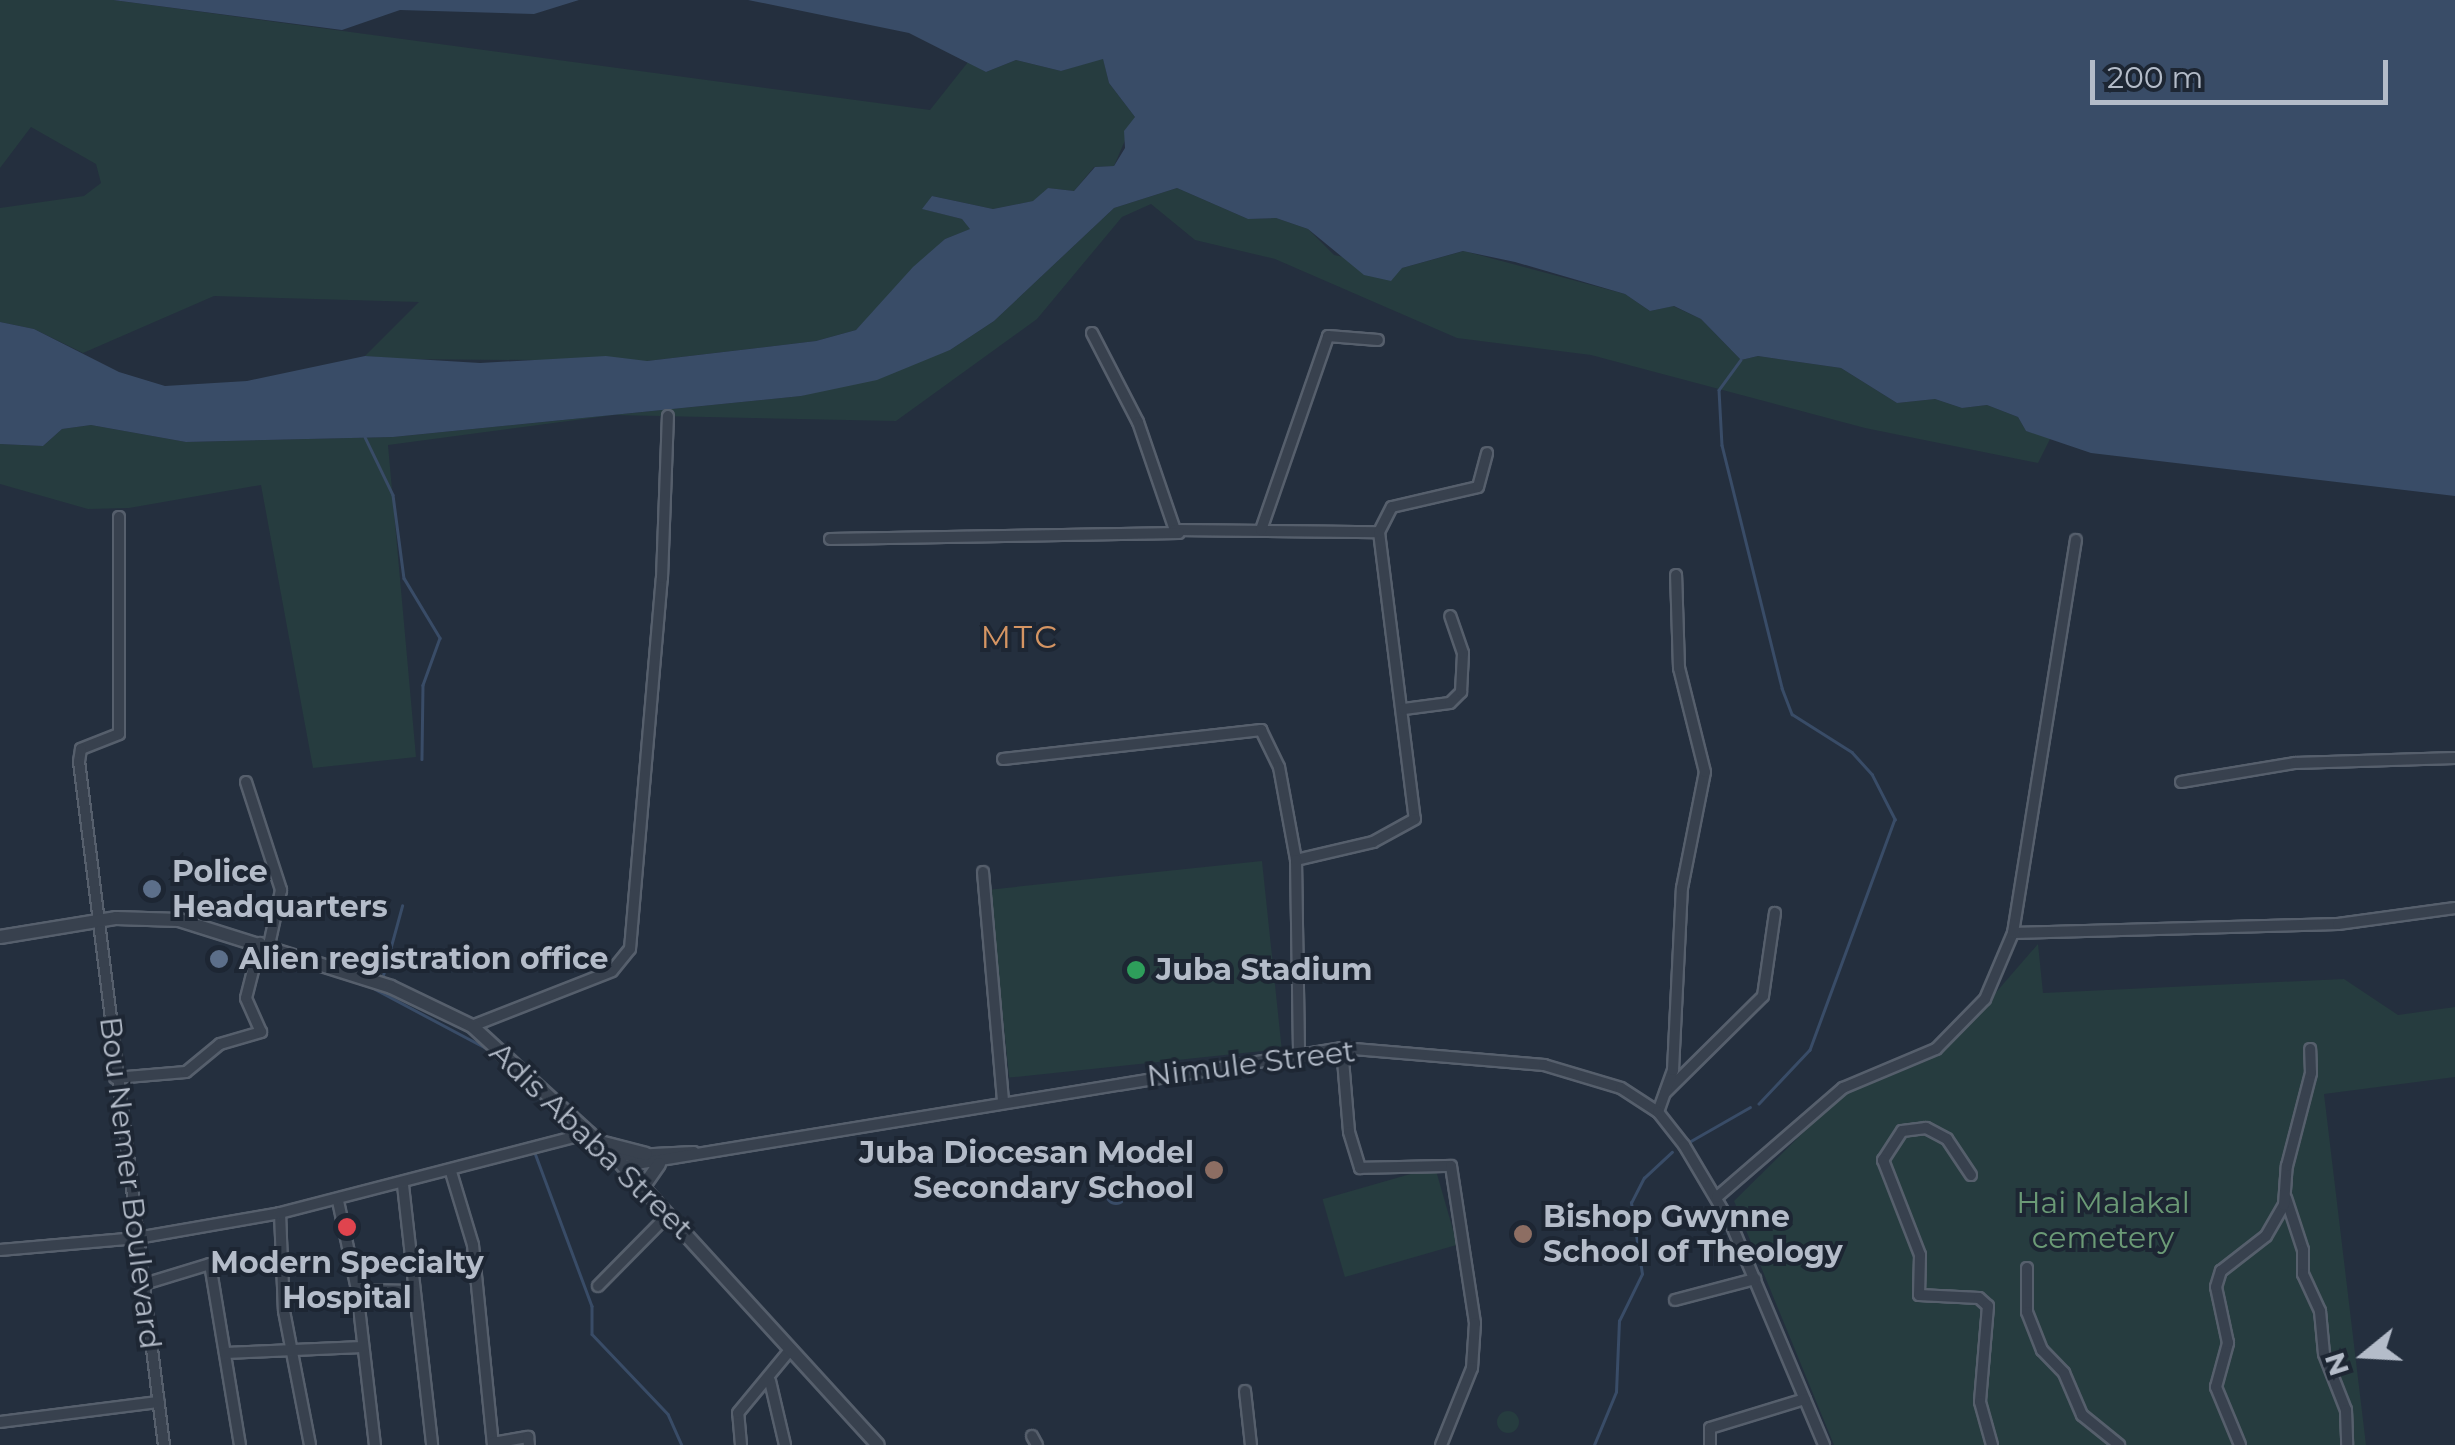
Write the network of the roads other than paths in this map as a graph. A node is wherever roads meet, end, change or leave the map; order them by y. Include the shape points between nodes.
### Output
1 (1092, 333) dead end
2 (1378, 340) dead end
3 (668, 416) dead end
4 (1487, 453) dead end
5 (119, 517) dead end
6 (1261, 530) junction
7 (1180, 532) junction
8 (1379, 532) junction
9 (830, 539) dead end
10 (2076, 540) dead end
11 (1676, 574) dead end
12 (1450, 616) dead end
13 (1404, 709) junction
14 (1003, 758) dead end
15 (2455, 758) edge
16 (246, 782) dead end
17 (2181, 782) dead end
18 (1296, 860) junction
19 (983, 872) dead end
20 (2455, 908) edge
21 (1775, 912) dead end
22 (96, 921) junction
23 (2013, 933) junction
24 (0, 936) edge
25 (264, 944) junction
26 (472, 1026) junction
27 (1342, 1048) junction
28 (2310, 1049) dead end
29 (1299, 1052) junction
30 (115, 1078) junction
31 (1664, 1093) junction
32 (1004, 1101) junction
33 (1658, 1112) junction
34 (594, 1137) junction
35 (646, 1154) junction
36 (705, 1154) junction
37 (619, 1161) junction
38 (659, 1164) junction
39 (452, 1172) junction
40 (1971, 1175) dead end
41 (402, 1186) junction
42 (644, 1187) junction
43 (1717, 1197) junction
44 (2286, 1198) junction
45 (338, 1201) junction
46 (280, 1213) junction
47 (668, 1215) junction
48 (137, 1238) junction
49 (0, 1250) edge
50 (2027, 1268) dead end
51 (1755, 1279) junction
52 (142, 1284) junction
53 (598, 1286) dead end
54 (356, 1290) junction
55 (414, 1292) junction
56 (1675, 1300) dead end
57 (362, 1346) junction
58 (791, 1348) junction
59 (224, 1354) junction
60 (294, 1354) junction
61 (770, 1380) junction
62 (1245, 1391) dead end
63 (1805, 1399) junction
64 (160, 1402) junction
65 (0, 1422) edge
66 (493, 1444) edge
67 (164, 1445) edge
68 (240, 1445) edge
69 (310, 1445) edge
70 (374, 1445) edge
71 (432, 1445) edge
72 (529, 1445) edge
73 (741, 1445) edge
74 (785, 1445) edge
75 (878, 1445) edge
76 (1251, 1445) edge
77 (1441, 1445) edge
78 (1710, 1445) edge
79 (1824, 1445) edge
80 (1992, 1445) edge
81 (2118, 1445) edge
82 (2240, 1445) edge
83 (2347, 1445) edge

1 - 7 street via 1138,422
2 - 6 street via 1339,332 1324,341 1311,399 1276,476
3 - 26 street via 630,949 612,970
4 - 8 street via 1473,490 1392,507
5 - 22 street, Bou Nemer Boulevard via 119,734 79,754
6 - 7 street
6 - 8 street
7 - 9 street
8 - 13 street
10 - 23 street
11 - 31 street via 1679,668 1705,772 1682,888 1673,1070
12 - 13 street via 1463,653 1460,692 1450,704
13 - 18 street via 1413,825
14 - 18 street via 1254,727 1271,740
15 - 17 street via 2296,763
16 - 25 street via 282,905
18 - 29 street
19 - 32 street
20 - 23 street via 2338,924
21 - 31 street via 1763,996
22 - 24 street, Adis Ababa Street
22 - 25 street, Adis Ababa Street via 179,920
22 - 30 street, Bou Nemer Boulevard
23 - 43 street via 1985,999 1936,1049 1843,1088
25 - 26 street, Adis Ababa Street via 391,987
25 - 30 street via 246,998 261,1032 220,1044 186,1072
26 - 34 street, Adis Ababa Street
27 - 29 street, Nimule Street
27 - 33 street, Nimule Street via 1544,1065 1621,1088
27 - 77 street via 1349,1132 1360,1168 1451,1166 1475,1323 1472,1368
28 - 44 street
29 - 32 street, Nimule Street
30 - 48 street, Bou Nemer Boulevard
31 - 33 street
32 - 36 street, Nimule Street
33 - 43 street, Nimule Street
34 - 35 street
34 - 37 street, Adis Ababa Street
34 - 39 street
35 - 36 street, Nimule Street
35 - 37 street, Nimule Street
36 - 38 street, Nimule Street
37 - 38 street, Nimule Street
37 - 42 street, Adis Ababa Street
38 - 42 street
39 - 41 street
39 - 66 street via 472,1245
40 - 80 street via 1947,1139 1926,1128 1902,1131 1883,1160 1920,1255 1919,1295 1978,1298 1988,1306 1980,1402
41 - 45 street
41 - 55 street
42 - 47 street, Adis Ababa Street
43 - 51 street, Nimule Street
44 - 82 street via 2266,1236 2221,1271 2216,1286 2228,1349 2216,1387
44 - 83 street via 2303,1250 2303,1274 2320,1311 2324,1354 2346,1410
45 - 46 street
45 - 54 street
46 - 48 street
46 - 60 street via 282,1295
47 - 53 street
47 - 58 street, Adis Ababa Street
48 - 49 street
48 - 52 street, Bou Nemer Boulevard
50 - 81 street via 2027,1312 2042,1350 2064,1374 2082,1415
51 - 56 street
51 - 63 street, Nimule Street
52 - 59 street via 210,1264
52 - 64 street, Bou Nemer Boulevard
54 - 55 street
54 - 57 street
55 - 71 street
57 - 60 street
57 - 70 street
58 - 61 street
58 - 75 street, Adis Ababa Street
59 - 60 street
59 - 68 street
60 - 69 street
61 - 73 street via 738,1412
61 - 74 street
62 - 76 street
63 - 78 street via 1710,1428
63 - 79 street, Nimule Street
64 - 65 street
64 - 67 street, Bou Nemer Boulevard
66 - 72 street via 528,1437

